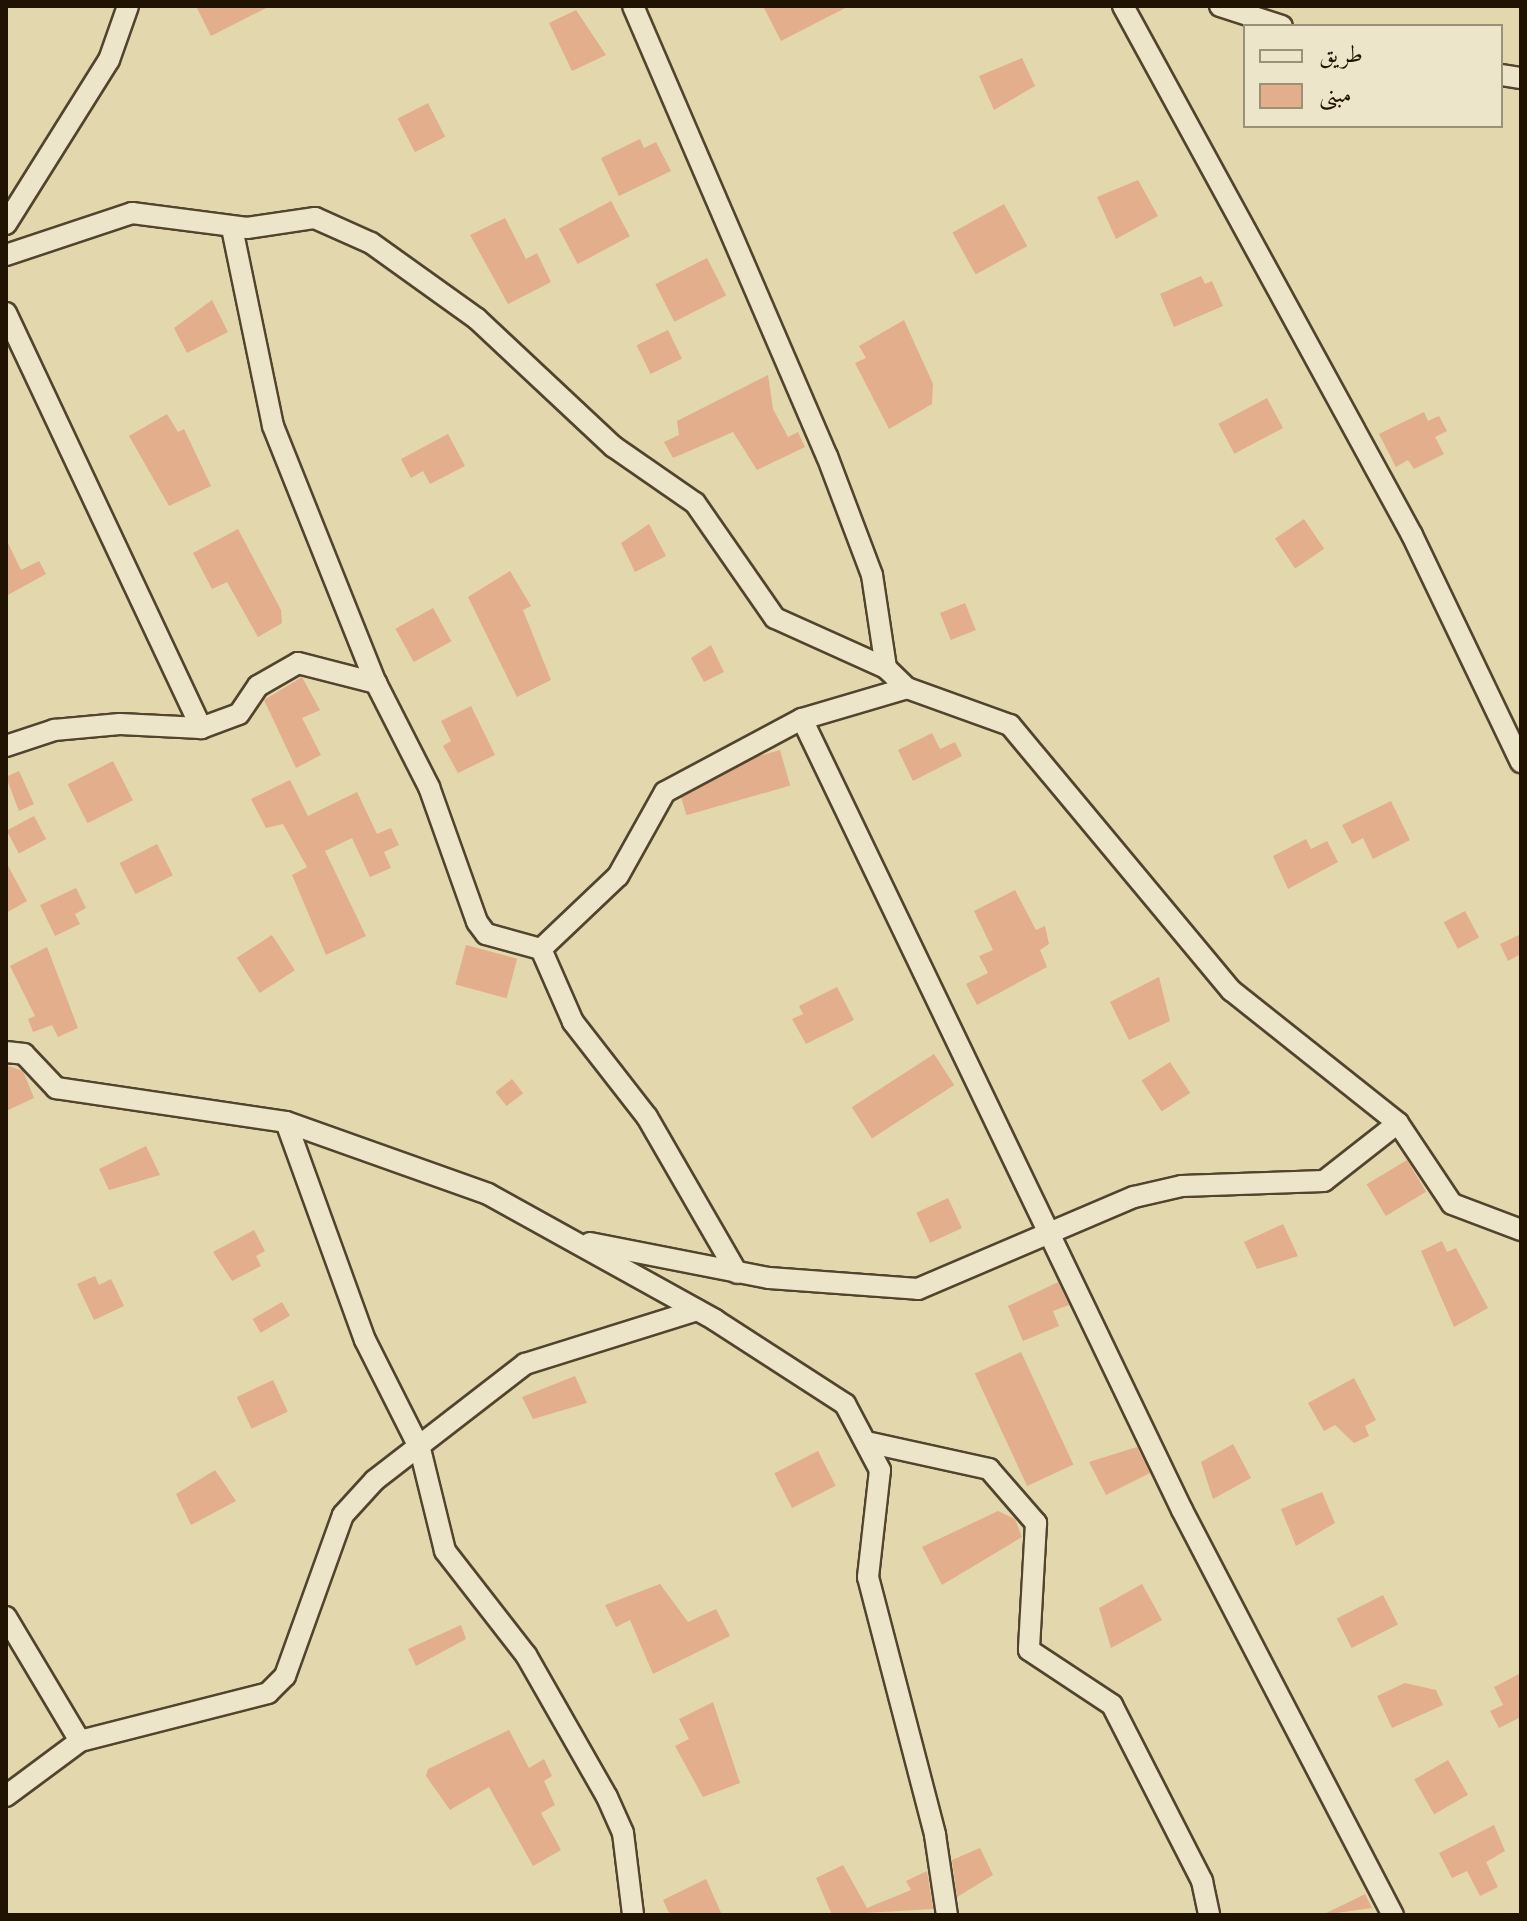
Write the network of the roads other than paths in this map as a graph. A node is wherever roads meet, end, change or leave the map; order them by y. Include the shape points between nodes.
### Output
1 (128, 6) edge
2 (633, 6) edge
3 (1123, 6) edge
4 (1220, 6) edge
5 (1276, 24) edge
6 (6, 224) edge
7 (232, 228) junction
8 (6, 255) edge
9 (6, 313) edge
10 (886, 668) junction
11 (376, 683) junction
12 (907, 688) junction
13 (802, 719) junction
14 (201, 728) junction
15 (6, 746) edge
16 (1521, 762) edge
17 (541, 949) junction
18 (6, 1052) edge
19 (286, 1122) junction
20 (1398, 1123) junction
21 (1053, 1229) junction
22 (1521, 1230) edge
23 (571, 1240) junction
24 (737, 1273) junction
25 (697, 1310) junction
26 (871, 1443) junction
27 (420, 1449) junction
28 (6, 1617) edge
29 (80, 1741) junction
30 (6, 1796) edge
31 (633, 1915) edge
32 (947, 1915) edge
33 (1209, 1915) edge
34 (1393, 1915) edge

1 - 6 street via 109,60
2 - 10 street via 872,575
3 - 16 street via 1412,535
4 - 5 street
7 - 8 street via 132,213
7 - 10 street via 315,218 371,243 477,319 614,447 695,503 775,618
7 - 11 street via 273,426
9 - 14 street
10 - 12 street
11 - 14 street via 298,663 258,686 239,714
11 - 17 street via 429,787 477,922 486,934
12 - 13 street
12 - 20 street via 1010,725 1232,991
13 - 17 street via 665,792 618,876
13 - 21 street
14 - 15 street via 108,725 54,730
17 - 24 street via 573,1022 647,1117
18 - 19 street via 24,1054 56,1088
19 - 23 street via 488,1194
19 - 27 street via 365,1340
20 - 21 street via 1324,1181 1182,1186
20 - 22 street via 1452,1204
21 - 24 street via 918,1289 881,1291
21 - 34 street via 1182,1510
23 - 24 street
23 - 25 street
25 - 26 street via 845,1404
25 - 27 street via 578,1341 525,1364
26 - 32 street via 883,1493 868,1577 935,1835
26 - 33 street via 989,1469 1036,1523 1029,1650 1112,1705 1202,1881
27 - 29 street via 375,1480 343,1515 285,1676 268,1693
27 - 31 street via 445,1551 526,1655 607,1797 623,1833
28 - 29 street
29 - 30 street

